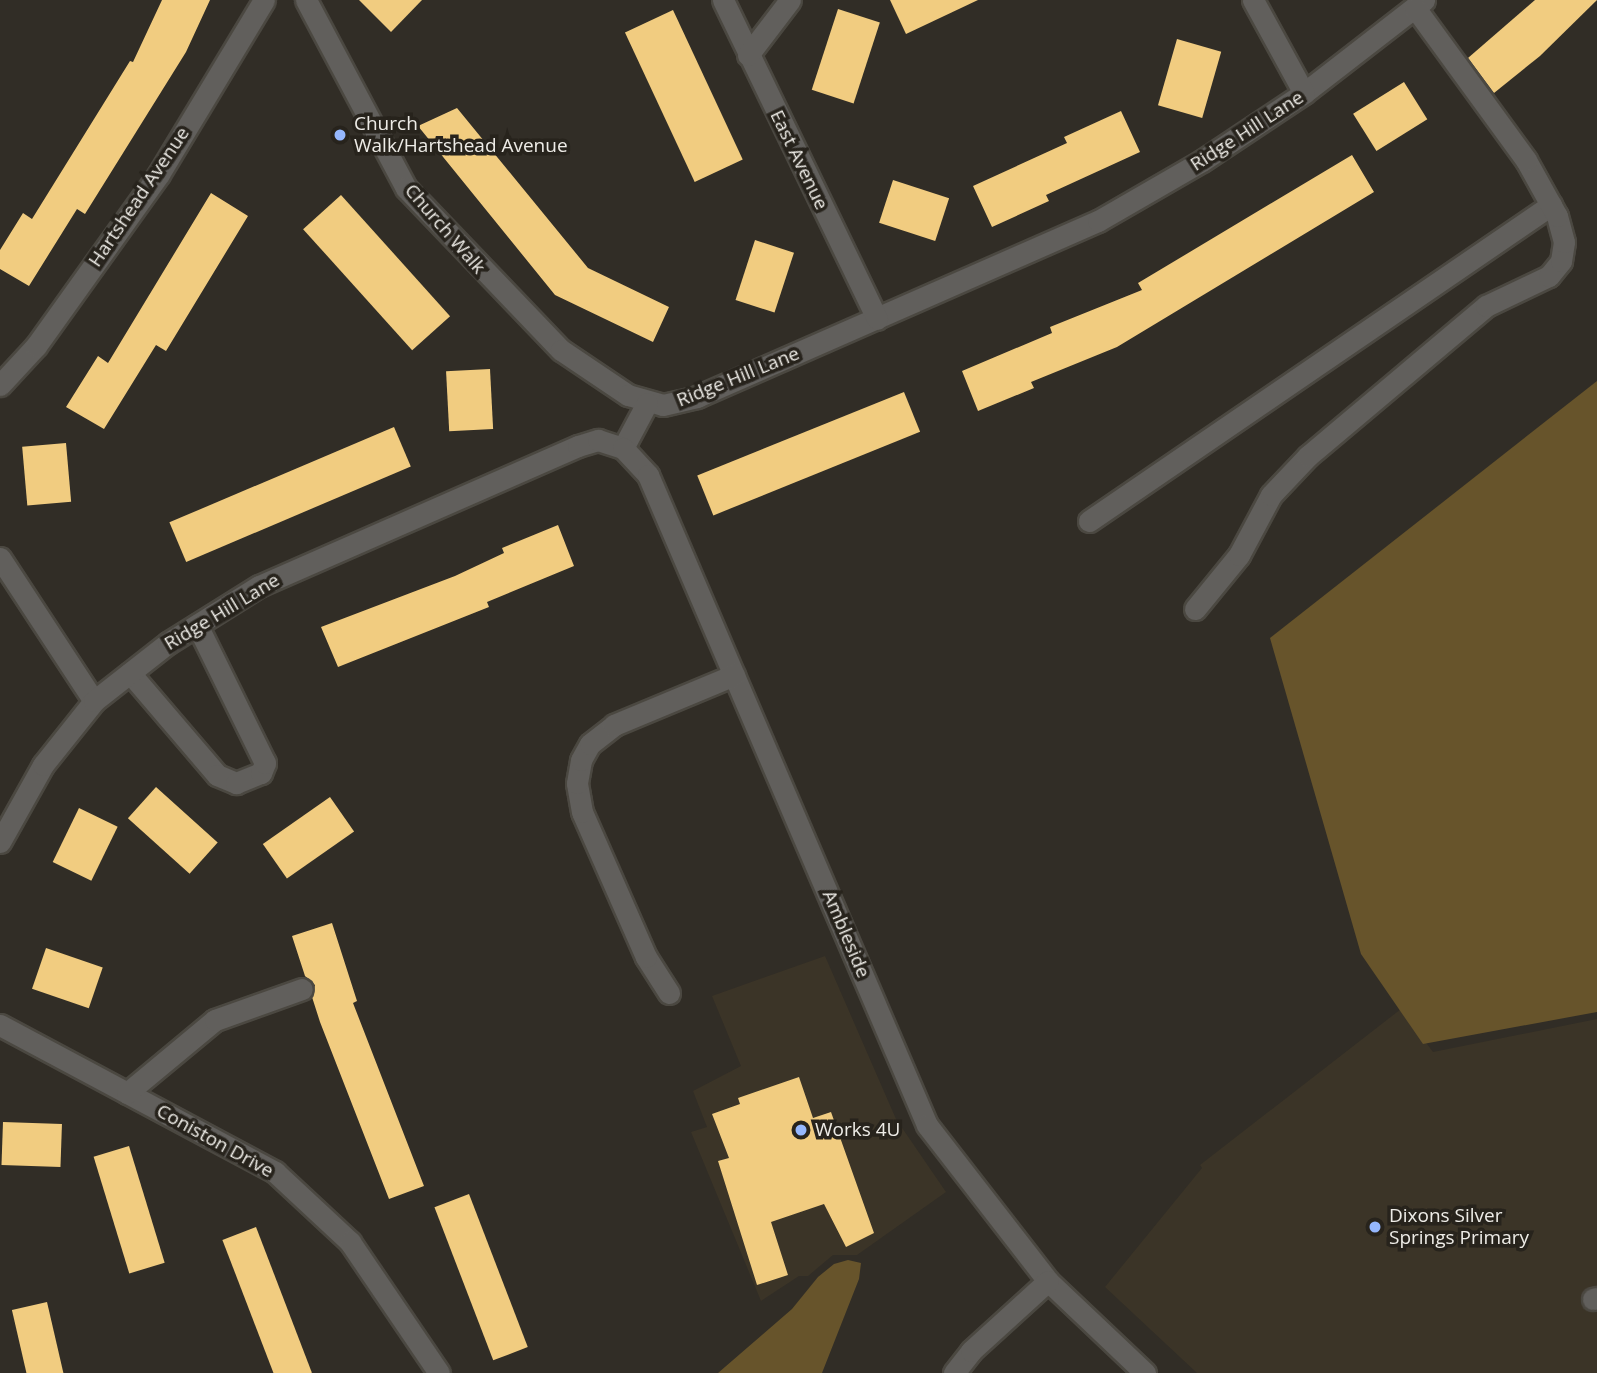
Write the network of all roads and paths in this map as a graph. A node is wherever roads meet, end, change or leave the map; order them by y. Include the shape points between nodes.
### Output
1 (264, 0) edge
2 (306, 0) edge
3 (723, 0) edge
4 (790, 0) edge
5 (1253, 0) edge
6 (1420, 4) edge
7 (748, 55) junction
8 (1304, 93) junction
9 (1551, 205) junction
10 (877, 319) junction
11 (0, 385) edge
12 (647, 403) junction
13 (623, 447) junction
14 (1089, 521) dead end
15 (0, 558) edge
16 (1195, 609) dead end
17 (197, 625) junction
18 (130, 673) junction
19 (734, 675) junction
20 (94, 701) junction
21 (0, 842) edge
22 (302, 989) dead end
23 (669, 993) dead end
24 (0, 1025) edge
25 (127, 1093) junction
26 (1048, 1281) junction
27 (439, 1373) edge
28 (954, 1373) edge
29 (1144, 1373) edge

1 - 11 street, Hartshead Avenue via 159,174 36,345
2 - 12 street, Church Walk via 406,188 561,350 606,384
3 - 7 street, East Avenue
4 - 7 street
5 - 8 street
6 - 8 street, Ridge Hill Lane
6 - 9 street via 1526,160
7 - 10 street, East Avenue
8 - 10 street, Ridge Hill Lane via 1202,161 1098,221
9 - 14 street
9 - 16 street via 1563,242 1561,261 1549,276 1486,306 1308,456 1271,495 1239,555
10 - 12 street, Ridge Hill Lane via 697,397 663,405
12 - 13 street, Ridge Hill Lane
13 - 17 street, Ridge Hill Lane via 598,440 578,446 258,586
13 - 19 street, Ambleside via 648,475
15 - 20 street
17 - 18 street, Ridge Hill Lane
17 - 18 street via 265,763 261,773 236,783 217,775
18 - 20 street, Ridge Hill Lane
19 - 23 street via 614,725 590,744 581,760 577,783 582,812 646,957
19 - 26 street, Ambleside via 927,1125
20 - 21 street, Ridge Hill Lane via 43,765
22 - 25 street via 215,1020
24 - 25 street, Coniston Drive
25 - 27 street, Coniston Drive via 275,1172 350,1242
26 - 28 street via 971,1351
26 - 29 street, Ambleside

